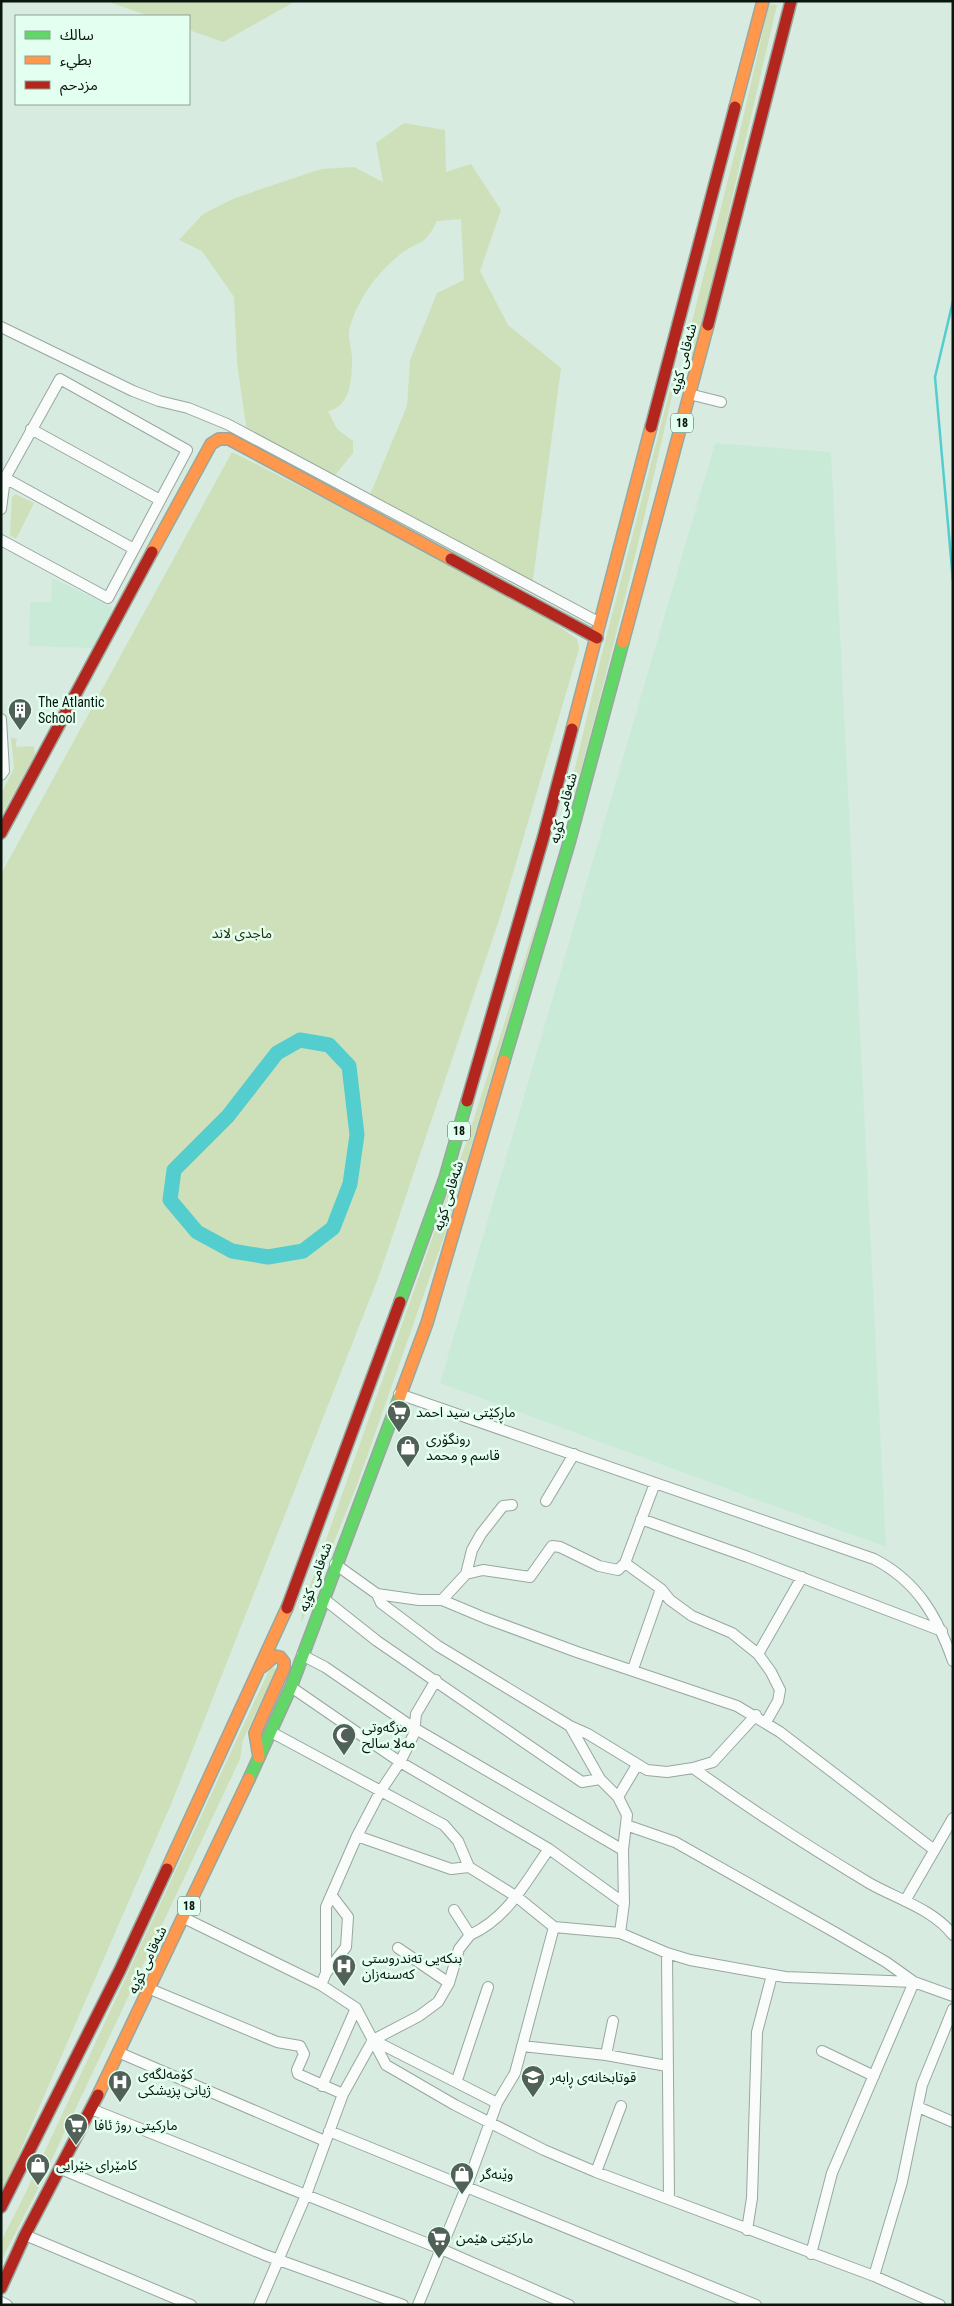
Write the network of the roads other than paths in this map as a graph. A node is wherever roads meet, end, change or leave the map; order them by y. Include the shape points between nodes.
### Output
1 (763, 1) edge
2 (791, 1) edge
3 (1, 327) edge
4 (668, 360) junction
5 (697, 367) junction
6 (690, 394) junction
7 (721, 402) dead end
8 (32, 429) junction
9 (4, 475) edge
10 (160, 500) junction
11 (1, 509) edge
12 (1, 540) edge
13 (134, 549) junction
14 (600, 624) junction
15 (597, 638) junction
16 (1, 719) edge
17 (1, 775) edge
18 (1, 833) edge
19 (556, 839) junction
20 (399, 1394) junction
21 (574, 1454) junction
22 (656, 1483) junction
23 (546, 1501) dead end
24 (512, 1505) dead end
25 (641, 1519) junction
26 (625, 1563) junction
27 (335, 1564) junction
28 (466, 1574) junction
29 (802, 1577) junction
30 (661, 1589) junction
31 (377, 1594) junction
32 (324, 1599) junction
33 (442, 1600) junction
34 (285, 1614) junction
35 (315, 1622) junction
36 (942, 1631) junction
37 (758, 1654) junction
38 (302, 1655) junction
39 (953, 1661) edge
40 (261, 1668) junction
41 (633, 1669) junction
42 (436, 1680) junction
43 (291, 1687) junction
44 (756, 1716) junction
45 (766, 1722) junction
46 (570, 1726) junction
47 (414, 1728) junction
48 (271, 1732) junction
49 (259, 1757) junction
50 (400, 1762) junction
51 (637, 1765) junction
52 (693, 1768) junction
53 (600, 1778) junction
54 (380, 1792) junction
55 (618, 1797) junction
56 (953, 1818) edge
57 (626, 1825) junction
58 (357, 1836) junction
59 (549, 1849) junction
60 (933, 1849) junction
61 (624, 1850) junction
62 (469, 1867) junction
63 (332, 1896) junction
64 (517, 1898) junction
65 (904, 1901) junction
66 (624, 1903) junction
67 (454, 1910) dead end
68 (184, 1918) junction
69 (554, 1928) junction
70 (620, 1933) junction
71 (470, 1935) junction
72 (953, 1936) edge
73 (398, 1948) dead end
74 (666, 1953) junction
75 (326, 1973) junction
76 (772, 1975) junction
77 (914, 1982) junction
78 (449, 1983) junction
79 (953, 1984) edge
80 (321, 1985) junction
81 (488, 1987) dead end
82 (150, 1989) junction
83 (951, 1995) edge
84 (356, 2008) junction
85 (953, 2010) edge
86 (613, 2021) dead end
87 (373, 2040) junction
88 (522, 2046) junction
89 (822, 2050) dead end
90 (120, 2053) junction
91 (606, 2055) junction
92 (668, 2066) junction
93 (874, 2076) junction
94 (457, 2080) junction
95 (322, 2086) junction
96 (343, 2094) junction
97 (497, 2102) junction
98 (621, 2106) dead end
99 (918, 2106) junction
100 (91, 2110) junction
101 (490, 2122) junction
102 (953, 2122) edge
103 (327, 2136) junction
104 (61, 2169) junction
105 (596, 2172) junction
106 (466, 2188) junction
107 (306, 2195) junction
108 (668, 2199) junction
109 (1, 2206) edge
110 (747, 2230) junction
111 (25, 2235) junction
112 (441, 2249) junction
113 (811, 2254) junction
114 (279, 2259) junction
115 (874, 2276) junction
116 (1, 2288) edge
117 (917, 2301) edge
118 (1, 2302) edge
119 (7, 2305) edge
120 (191, 2305) edge
121 (259, 2305) edge
122 (403, 2305) edge
123 (418, 2305) edge
124 (569, 2305) edge
125 (756, 2305) edge
126 (940, 2305) edge

1 - 4 main road, شەقامی کۆیە / 18
2 - 5 main road, شەقامی کۆیە / 18
3 - 14 street via 133,391 227,424
4 - 5 main road
4 - 14 main road, شەقامی کۆیە / 18
5 - 6 main road, شەقامی کۆیە / 18
6 - 7 street
6 - 19 main road, شەقامی کۆیە / 18
8 - 9 street
8 - 10 street
8 - 10 street via 60,379 187,450
9 - 11 street
9 - 13 street
10 - 13 street
12 - 13 street via 108,598
14 - 15 main road, شەقامی کۆیە / 18
15 - 18 main road via 229,439 219,439 211,444
15 - 19 main road, شەقامی کۆیە / 18
16 - 17 street via 4,771
19 - 20 main road, شەقامی کۆیە / 18 via 426,1323
19 - 34 main road, شەقامی کۆیە / 18 via 445,1178
20 - 21 street
20 - 27 main road, شەقامی کۆیە / 18
21 - 22 street
21 - 23 street
22 - 25 street
22 - 36 street via 883,1563 924,1598
24 - 28 street via 503,1506 480,1534
25 - 26 street
25 - 29 street
26 - 28 street via 618,1570 599,1566 560,1546 552,1546 530,1577 483,1570
26 - 30 street
27 - 31 street
27 - 32 main road, شەقامی کۆیە / 18
28 - 33 street
29 - 36 street
29 - 37 street
30 - 37 street via 692,1616 732,1633
30 - 41 street
31 - 33 street
31 - 46 street via 381,1603 438,1646
32 - 35 main road, شەقامی کۆیە / 18
32 - 42 street via 377,1641
33 - 41 street
34 - 35 main road via 295,1629 305,1630
34 - 40 main road, شەقامی کۆیە / 18
35 - 38 main road, شەقامی کۆیە / 18
36 - 39 street
37 - 45 street via 780,1690 778,1701
38 - 43 main road, شەقامی کۆیە / 18
38 - 47 street via 325,1667
40 - 49 main road via 271,1657 280,1657 284,1662 255,1733
40 - 109 main road, شەقامی کۆیە / 18 via 120,1970
41 - 44 street via 737,1706
42 - 47 street via 416,1714
42 - 53 street via 582,1782
43 - 48 main road, شەقامی کۆیە / 18
43 - 50 street
44 - 45 street
44 - 52 street via 713,1762
45 - 60 street
46 - 51 street
46 - 53 street
47 - 50 street
47 - 61 street
48 - 49 main road, شەقامی کۆیە / 18
48 - 54 street
49 - 68 main road, شەقامی کۆیە / 18
50 - 54 street
50 - 59 street
51 - 52 street via 667,1772
51 - 55 street
52 - 65 street via 831,1860
53 - 55 street
54 - 58 street
54 - 62 street via 444,1825 458,1841
55 - 57 street via 627,1815
56 - 60 street
57 - 61 street
57 - 77 street via 675,1842 886,1962
58 - 62 street via 451,1870
58 - 63 street
59 - 64 street
59 - 66 street
60 - 65 street
61 - 66 street
62 - 64 street
63 - 75 street via 326,1907
63 - 75 street via 348,1917 346,1947
64 - 69 street
64 - 71 street
65 - 72 street via 934,1918
66 - 70 street
67 - 71 street
68 - 80 street
68 - 82 main road, شەقامی کۆیە / 18
69 - 70 street
69 - 88 street
70 - 74 street
71 - 78 street via 459,1949
73 - 78 street
74 - 76 street
74 - 92 street
75 - 80 street
76 - 77 street
76 - 110 street via 757,2032 752,2198
77 - 83 street
77 - 93 street
78 - 87 street via 431,2009
79 - 83 street
80 - 84 street
81 - 94 street
82 - 90 main road, شەقامی کۆیە / 18
82 - 95 street via 277,2042 300,2046 304,2054 297,2072
84 - 87 street
84 - 95 street
85 - 99 street via 934,2051
86 - 91 street
87 - 94 street
87 - 96 street
87 - 101 street via 386,2066
88 - 91 street
88 - 97 street via 515,2074
89 - 93 street
90 - 100 main road, شەقامی کۆیە / 18
90 - 103 street
91 - 92 street
92 - 108 street
93 - 113 street via 832,2173
94 - 97 street
95 - 96 street
96 - 103 street
97 - 101 street
98 - 105 street
99 - 102 street
99 - 115 street via 902,2182
100 - 104 main road, شەقامی کۆیە / 18
100 - 107 street
101 - 105 street
101 - 106 street
103 - 106 street
103 - 107 street
104 - 111 main road, شەقامی کۆیە / 18
104 - 114 street
105 - 108 street
106 - 112 street
106 - 125 street
107 - 112 street
107 - 114 street
108 - 110 street
110 - 113 street
111 - 116 main road, شەقامی کۆیە / 18
111 - 120 street
112 - 123 street
112 - 124 street
113 - 115 street
114 - 121 street
114 - 122 street
115 - 117 street
117 - 126 street
118 - 119 street

